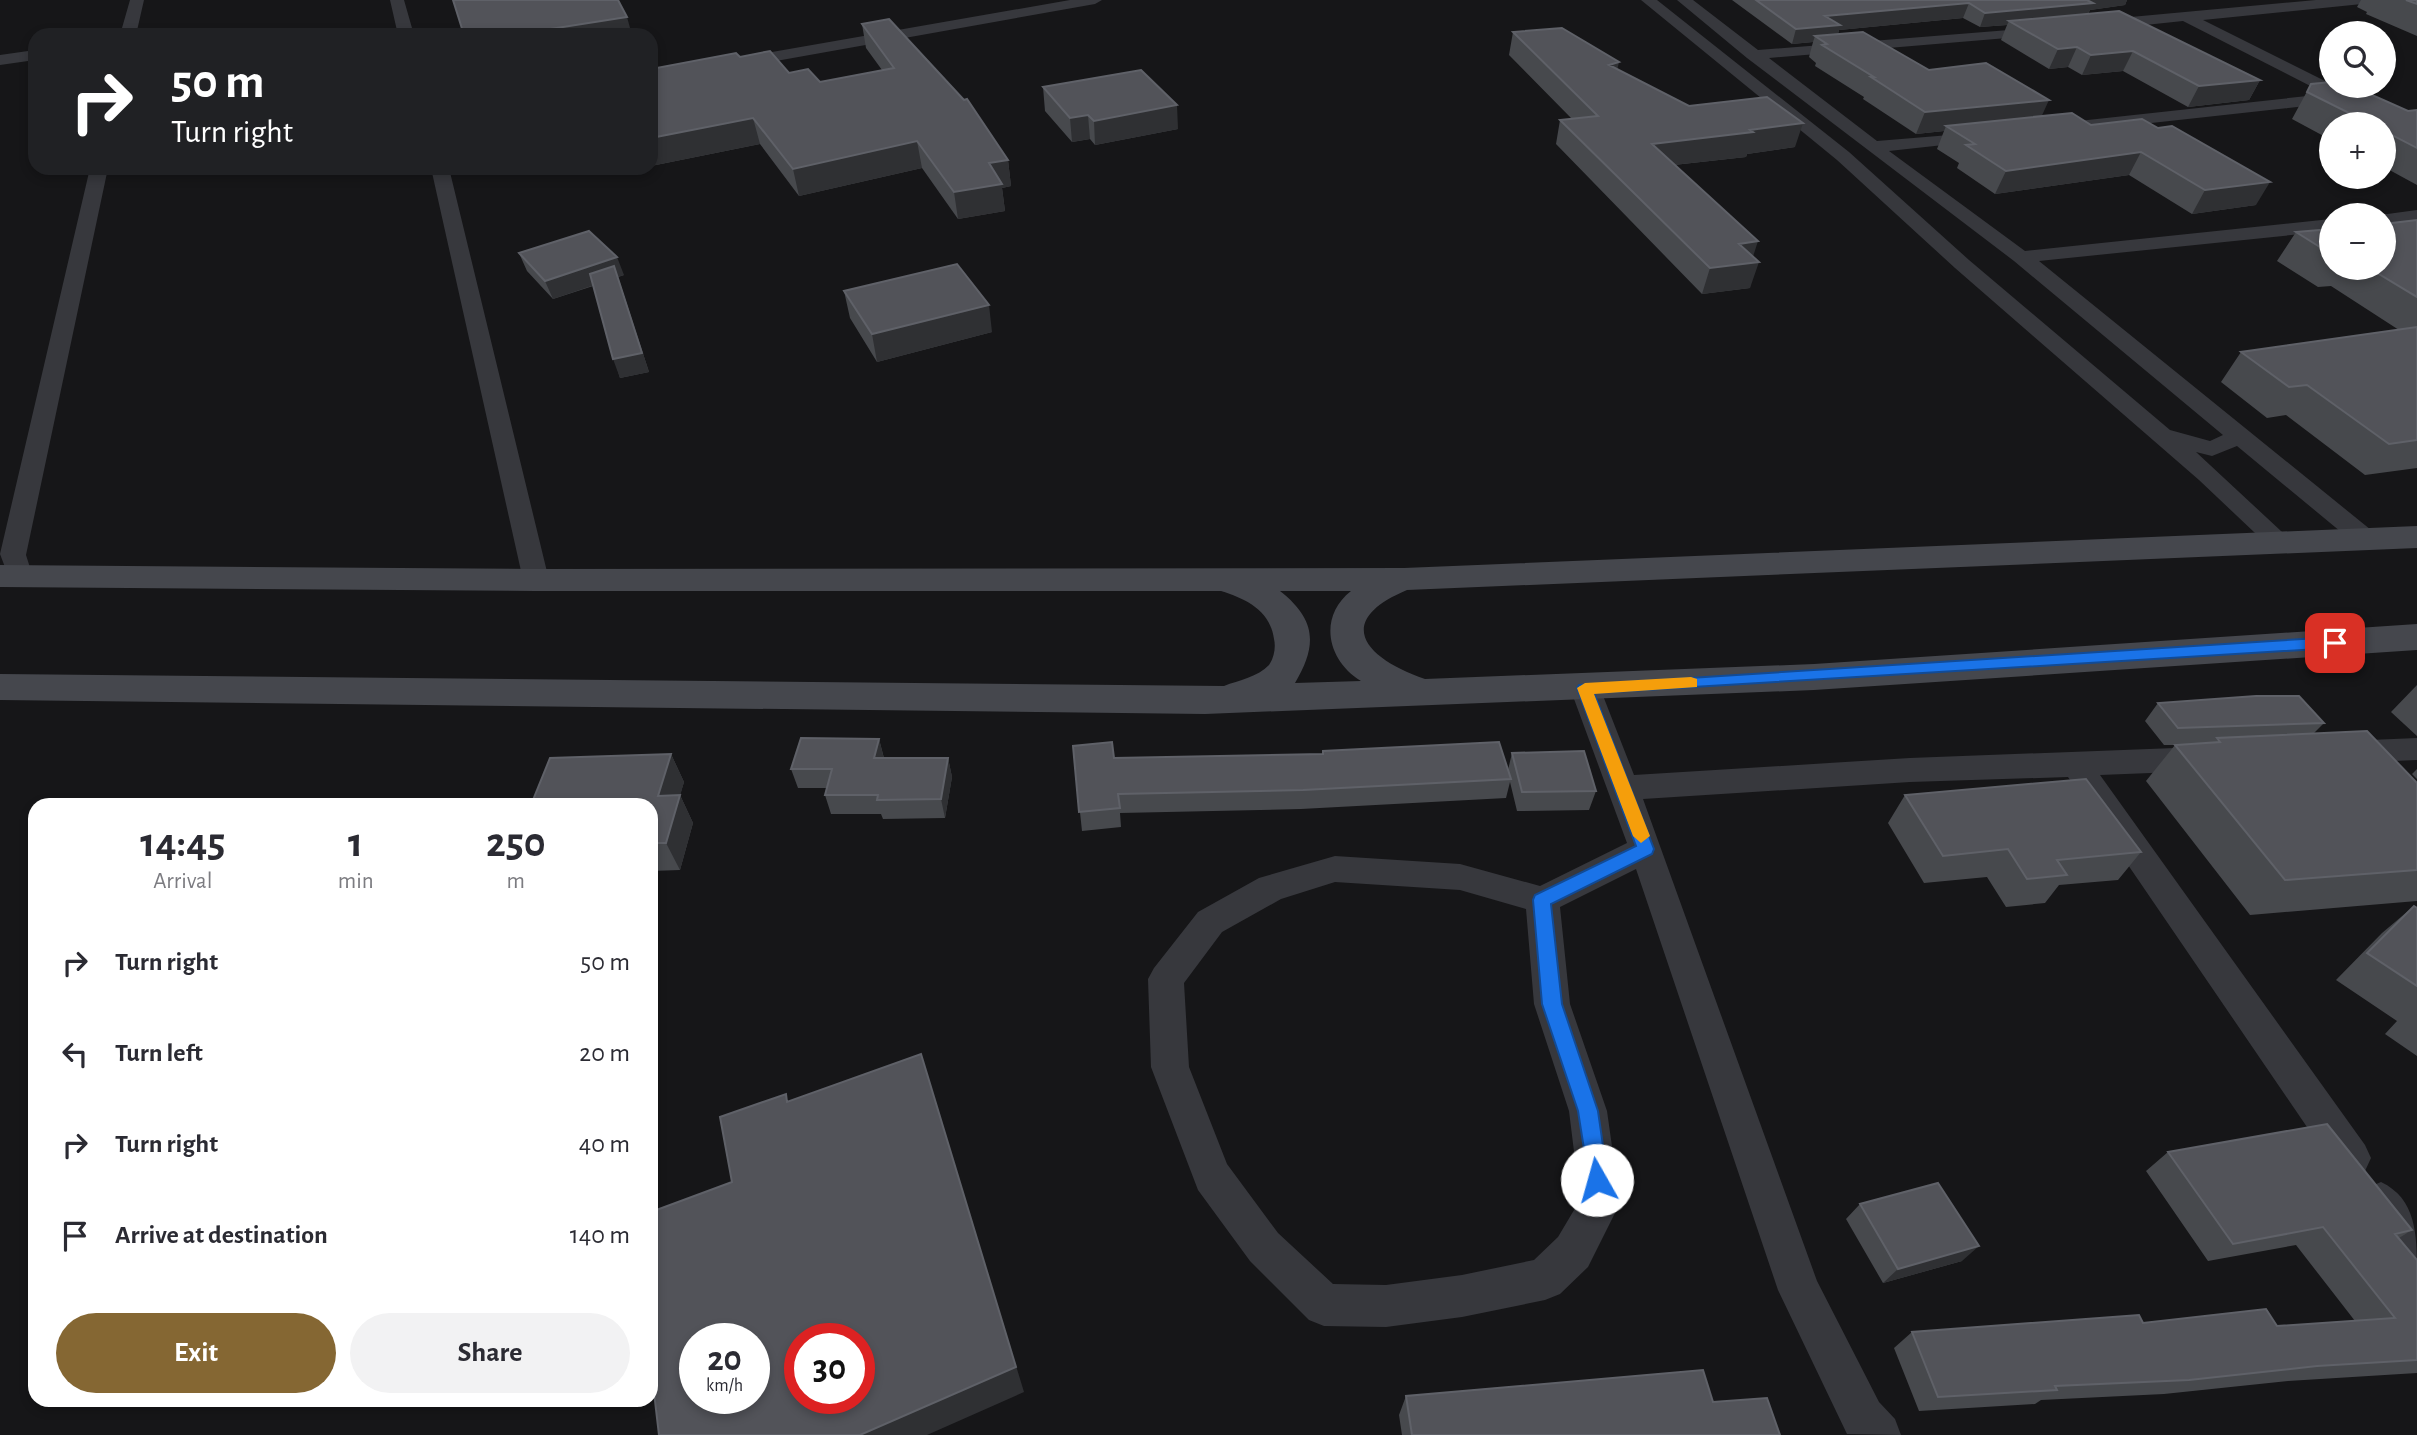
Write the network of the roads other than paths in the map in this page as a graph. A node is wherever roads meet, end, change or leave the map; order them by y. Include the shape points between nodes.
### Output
1 (137, 0) edge
2 (400, 0) edge
3 (1095, 0) edge
4 (1648, 0) edge
5 (1684, 0) edge
6 (2362, 0) edge
7 (2156, 1) edge
8 (2186, 17) junction
9 (130, 28) edge
10 (405, 28) edge
11 (1753, 55) junction
12 (28, 56) edge
13 (0, 60) edge
14 (718, 67) edge
15 (2319, 85) edge
16 (2345, 98) joint
17 (2040, 130) edge
18 (1998, 134) edge
19 (2417, 134) edge
20 (1873, 147) junction
21 (97, 175) edge
22 (442, 175) edge
23 (2417, 216) edge
24 (2396, 219) edge
25 (2319, 226) edge
26 (2021, 257) junction
27 (2157, 432) junction
28 (2240, 436) junction
29 (2417, 537) edge
30 (2367, 540) junction
31 (2282, 544) junction
32 (10, 576) edge
33 (1211, 579) junction
34 (1404, 579) junction
35 (536, 580) junction
36 (2417, 637) edge
37 (0, 687) edge
38 (1585, 688) junction
39 (1428, 693) junction
40 (1205, 700) junction
41 (2417, 749) edge
42 (2308, 754) edge
43 (2226, 758) edge
44 (2076, 765) junction
45 (1623, 788) junction
46 (1646, 849) junction
47 (1542, 900) junction
48 (2417, 1253) edge
49 (1879, 1435) edge

1 - 9 street
2 - 10 street
3 - 14 street
4 - 27 street via 1843,156
5 - 11 street
6 - 8 street
7 - 8 street
8 - 11 street
8 - 15 street
11 - 20 street
12 - 13 street
16 - 17 street
16 - 19 street
18 - 20 street
20 - 26 street
21 - 32 street
22 - 35 street
23 - 24 street
25 - 26 street
26 - 28 street
27 - 28 street via 2212,449
27 - 31 street
28 - 30 street
29 - 30 street
30 - 31 street
31 - 34 street
32 - 35 street
33 - 34 street
33 - 35 street
33 - 40 street via 1244,584 1264,593 1289,623 1293,640 1282,674 1265,686
34 - 39 street via 1366,593 1353,605 1346,637 1351,650 1374,673
36 - 38 street
37 - 40 street
38 - 39 street
38 - 45 street
39 - 40 street
41 - 42 street
43 - 44 street
44 - 45 street
44 - 48 street
45 - 46 street
46 - 47 street
46 - 49 street via 1799,1290 1863,1418
47 - 47 street via 1552,1004 1588,1111 1600,1203 1573,1252 1545,1279 1386,1307 1324,1306 1264,1247 1212,1176 1170,1067 1166,979 1210,922 1270,888 1335,869 1460,877

